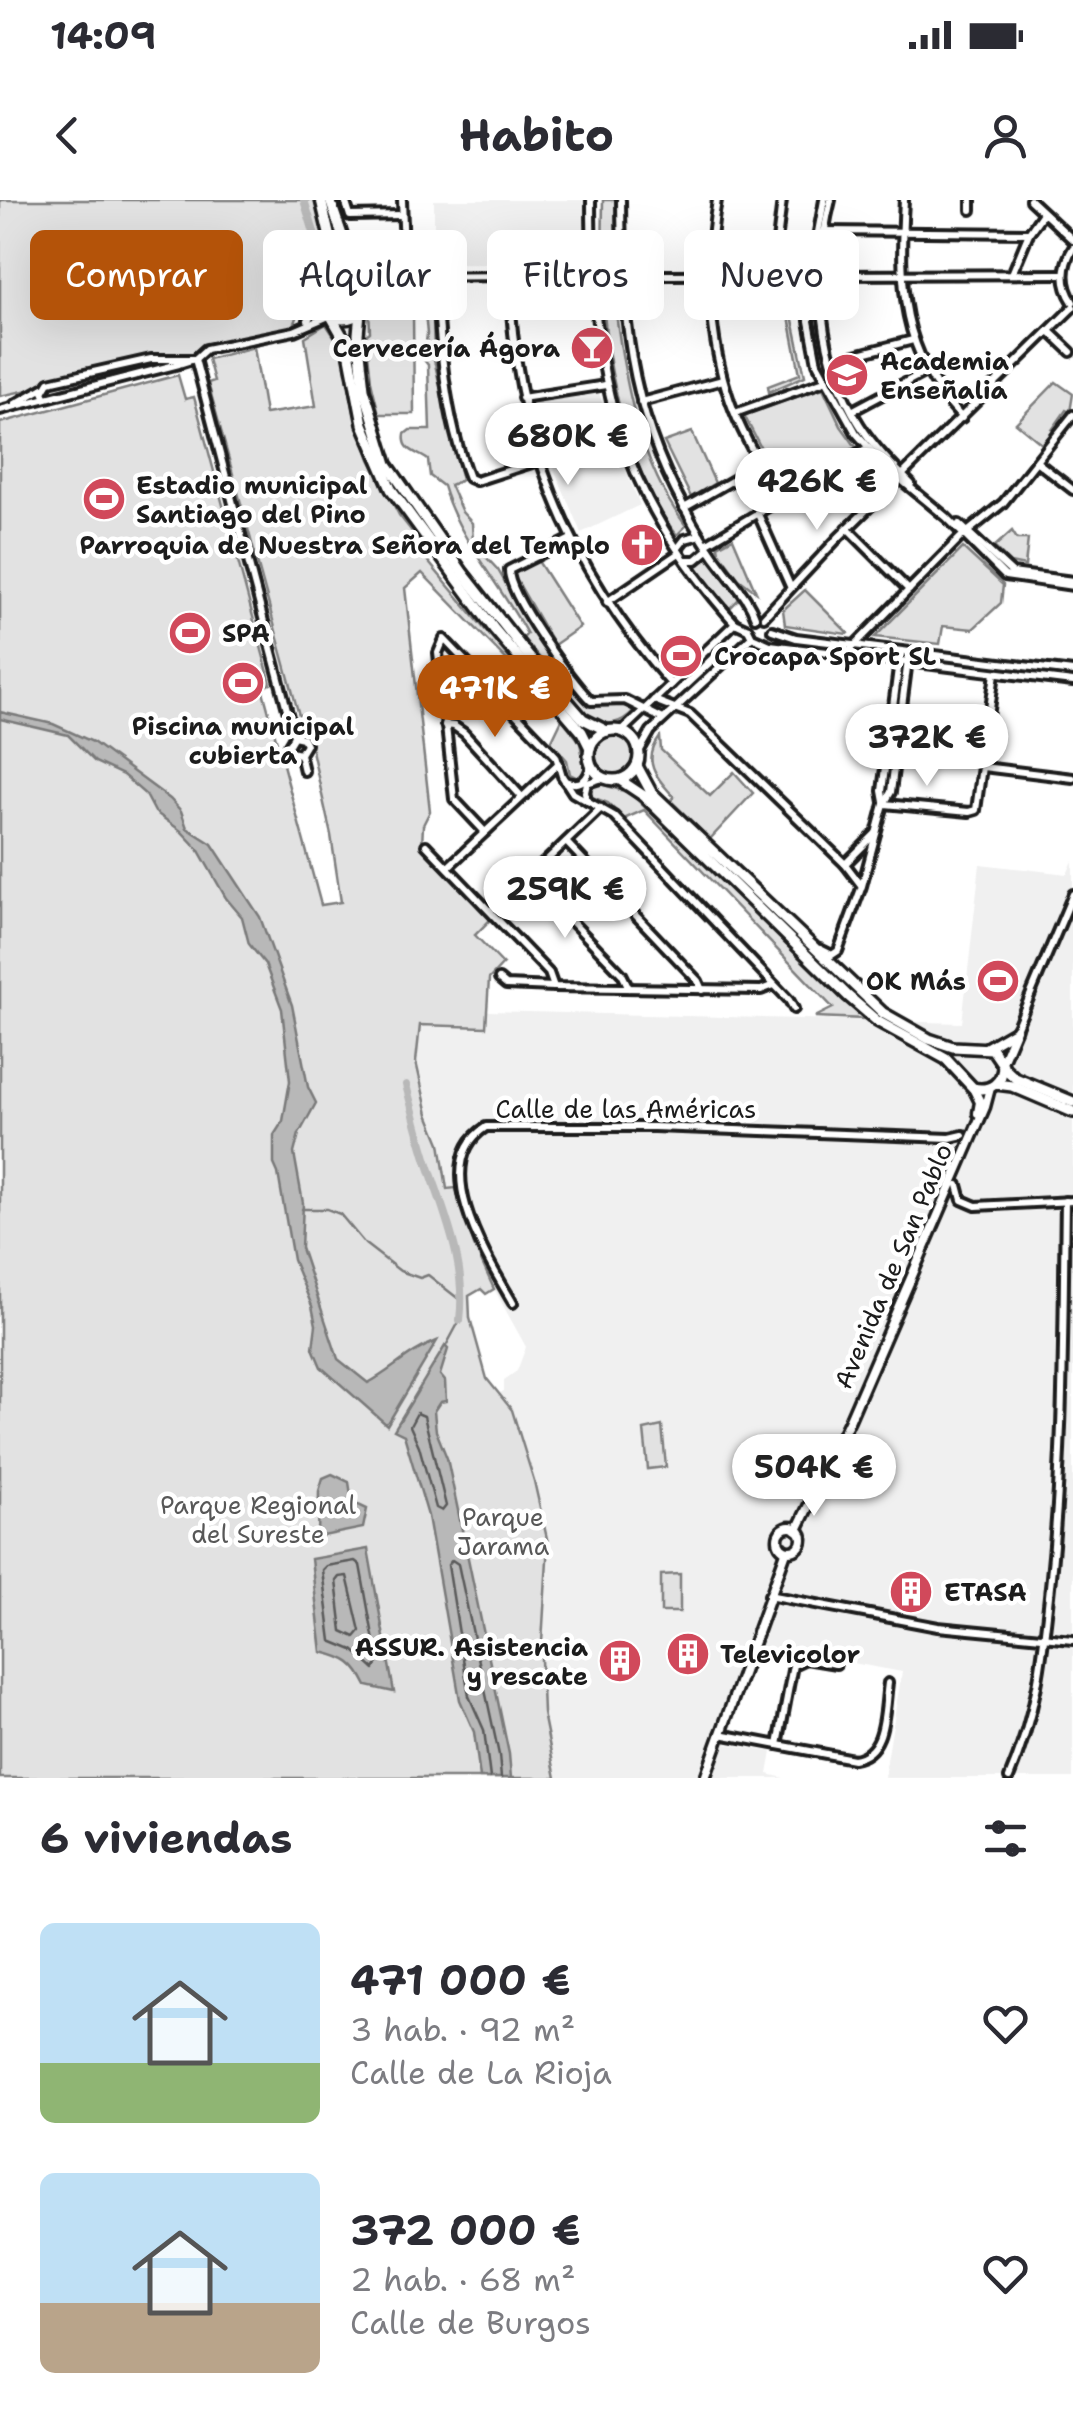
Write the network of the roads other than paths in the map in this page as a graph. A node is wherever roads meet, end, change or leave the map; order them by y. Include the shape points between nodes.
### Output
1 (321, 200) edge
2 (330, 200) edge
3 (344, 200) edge
4 (402, 200) edge
5 (591, 200) edge
6 (621, 200) edge
7 (717, 200) edge
8 (782, 200) edge
9 (828, 200) edge
10 (904, 200) edge
11 (971, 200) edge
12 (1030, 200) edge
13 (971, 210) dead end
14 (1043, 213) junction
15 (402, 215) junction
16 (328, 230) edge
17 (341, 230) edge
18 (403, 230) edge
19 (591, 230) edge
20 (621, 230) edge
21 (712, 230) edge
22 (778, 230) edge
23 (821, 230) edge
24 (824, 230) edge
25 (859, 232) edge
26 (902, 232) junction
27 (1029, 233) junction
28 (1073, 240) edge
29 (1073, 248) edge
30 (859, 274) edge
31 (901, 274) junction
32 (1012, 274) junction
33 (1064, 274) junction
34 (1073, 305) edge
35 (308, 320) edge
36 (320, 320) edge
37 (332, 320) edge
38 (361, 320) edge
39 (439, 320) edge
40 (512, 320) edge
41 (598, 320) edge
42 (626, 320) edge
43 (717, 320) edge
44 (809, 320) edge
45 (827, 320) edge
46 (300, 328) junction
47 (1049, 331) junction
48 (912, 340) junction
49 (1071, 352) edge
50 (195, 359) junction
51 (832, 362) junction
52 (927, 372) junction
53 (724, 380) junction
54 (828, 380) junction
55 (606, 385) junction
56 (44, 387) junction
57 (46, 398) junction
58 (522, 398) junction
59 (641, 402) junction
60 (4, 410) edge
61 (852, 411) junction
62 (734, 413) junction
63 (1073, 415) edge
64 (962, 418) junction
65 (1063, 428) junction
66 (1073, 436) edge
67 (867, 448) junction
68 (538, 461) junction
69 (1037, 462) junction
70 (761, 464) junction
71 (902, 477) junction
72 (1073, 490) edge
73 (780, 498) junction
74 (684, 508) junction
75 (757, 512) junction
76 (848, 528) junction
77 (966, 533) junction
78 (701, 536) junction
79 (570, 538) junction
80 (708, 546) junction
81 (680, 554) junction
82 (1073, 584) edge
83 (790, 586) junction
84 (909, 590) junction
85 (607, 602) junction
86 (760, 617) junction
87 (735, 623) junction
88 (772, 630) junction
89 (753, 635) junction
90 (856, 645) junction
91 (904, 652) junction
92 (846, 654) junction
93 (903, 662) junction
94 (1073, 672) edge
95 (995, 673) junction
96 (1073, 682) edge
97 (671, 684) junction
98 (654, 700) junction
99 (676, 707) junction
100 (646, 708) junction
101 (663, 719) junction
102 (445, 725) junction
103 (612, 731) junction
104 (590, 748) junction
105 (639, 752) junction
106 (560, 763) junction
107 (591, 765) junction
108 (638, 766) junction
109 (984, 767) junction
110 (304, 771) dead end
111 (603, 778) junction
112 (1073, 778) edge
113 (620, 780) junction
114 (565, 781) junction
115 (522, 797) junction
116 (588, 802) junction
117 (884, 804) junction
118 (601, 808) junction
119 (878, 830) junction
120 (485, 832) junction
121 (566, 842) junction
122 (426, 845) dead end
123 (846, 864) junction
124 (448, 867) junction
125 (866, 872) junction
126 (529, 877) junction
127 (862, 886) junction
128 (1073, 894) edge
129 (489, 910) junction
130 (814, 947) junction
131 (500, 980) dead end
132 (774, 985) junction
133 (554, 987) junction
134 (628, 988) junction
135 (702, 990) junction
136 (794, 1009) dead end
137 (1016, 1029) junction
138 (987, 1048) junction
139 (972, 1049) junction
140 (1002, 1065) junction
141 (960, 1072) junction
142 (993, 1086) junction
143 (972, 1088) junction
144 (1073, 1102) edge
145 (1073, 1112) edge
146 (974, 1127) junction
147 (963, 1135) dead end
148 (958, 1185) dead end
149 (1069, 1201) edge
150 (513, 1303) dead end
151 (798, 1530) junction
152 (786, 1552) junction
153 (769, 1595) junction
154 (1046, 1638) junction
155 (1073, 1640) edge
156 (836, 1664) dead end
157 (888, 1684) dead end
158 (720, 1734) junction
159 (778, 1745) junction
160 (705, 1778) edge
161 (1009, 1778) edge

1 - 16 main road
2 - 17 main road
3 - 15 street via 353,216
4 - 15 street
5 - 19 street
6 - 20 street
7 - 21 street
8 - 22 street
9 - 23 street
9 - 24 street
10 - 26 street
11 - 13 street
12 - 14 street
14 - 27 street
14 - 28 street
15 - 18 street
25 - 26 street
26 - 27 street
26 - 31 street
27 - 32 street
29 - 33 street
30 - 31 street
31 - 32 street
31 - 48 street
32 - 33 street
33 - 34 street
34 - 47 street
35 - 46 street
36 - 46 street
37 - 104 main road via 348,346 363,424 391,489
38 - 103 main road via 362,376 387,464 529,656 583,719
39 - 68 street via 450,409 469,478
40 - 58 street
41 - 55 street
42 - 59 street
43 - 53 street
44 - 54 street via 817,363
45 - 51 street
46 - 50 street via 222,344
47 - 49 street
47 - 64 street
48 - 51 street
48 - 52 street
50 - 56 street via 136,362
50 - 57 street
50 - 110 street via 294,736 288,746 300,754
51 - 61 street
52 - 61 street
52 - 64 street
53 - 59 street
53 - 62 street
54 - 62 street
54 - 67 street
55 - 58 street
55 - 81 street via 638,482
56 - 57 street
56 - 60 street
57 - 60 street
58 - 68 street
59 - 74 street
61 - 71 street
62 - 70 street
63 - 65 street
64 - 71 street
65 - 66 street
65 - 69 street
67 - 71 street
67 - 73 street
68 - 79 street
69 - 72 street
69 - 77 street via 1003,504
70 - 73 street
70 - 74 street
71 - 76 street
71 - 77 street
73 - 75 street
74 - 78 street
75 - 80 street
75 - 83 street
76 - 83 street
76 - 84 street
77 - 82 street via 1012,573
77 - 84 street
78 - 80 street
78 - 81 street via 685,539
79 - 85 street
79 - 100 street via 510,570 510,581 591,700
80 - 81 street via 696,560
80 - 86 street
81 - 85 street
81 - 87 street
83 - 86 street
84 - 90 street
85 - 97 street
86 - 88 street
86 - 89 street
87 - 89 street
87 - 97 street
88 - 89 street via 766,639
88 - 90 street
89 - 92 street via 770,645
89 - 99 street
90 - 91 street
90 - 92 street
91 - 93 street
91 - 94 street
92 - 93 street
93 - 95 street
93 - 117 street via 891,792
95 - 96 street
95 - 109 street
97 - 98 street
98 - 99 street
98 - 100 street
99 - 101 street
99 - 123 street
100 - 101 street
100 - 103 street
101 - 105 street
102 - 106 street via 438,653 444,639
102 - 115 street via 464,734
102 - 120 street via 454,799
103 - 104 main road
103 - 105 main road via 632,738
104 - 107 main road
105 - 108 main road
106 - 114 street
106 - 115 street
107 - 111 main road
107 - 114 street via 582,782
108 - 113 main road
108 - 130 main road via 651,792
109 - 112 street
109 - 117 street via 974,811
111 - 113 main road
111 - 116 street via 587,783
113 - 141 main road via 877,1020
114 - 116 street
115 - 120 street
116 - 118 street
117 - 119 street
118 - 121 street
118 - 132 street
119 - 123 street
119 - 125 street
120 - 124 street
121 - 126 street
121 - 135 street
122 - 124 street
123 - 125 street
123 - 127 street
124 - 129 street
125 - 127 street
126 - 129 street
126 - 134 street
127 - 130 street via 838,950 832,955
128 - 137 street
129 - 133 street via 549,973
130 - 139 main road via 883,1013 928,1039
131 - 133 street
132 - 135 street
132 - 136 street
133 - 134 street
134 - 135 street
137 - 138 street
137 - 140 street
138 - 139 main road
138 - 140 main road
139 - 141 main road
140 - 142 main road
140 - 144 main road via 1015,1078
141 - 143 main road
142 - 143 main road
142 - 145 main road via 1012,1086
142 - 146 street, Avenida de San Pablo
143 - 146 street, Avenida de San Pablo via 980,1102
146 - 151 street, Avenida de San Pablo
147 - 150 street, Calle de las Américas via 486,1127 468,1142 461,1186 482,1250
148 - 149 street via 962,1200 976,1206
149 - 154 street via 1059,1497
151 - 152 street via 800,1544
151 - 152 street via 789,1527 778,1535
152 - 153 street
153 - 154 street via 938,1627
153 - 158 street
154 - 155 street
154 - 161 street via 1029,1726
156 - 159 street via 793,1664
157 - 159 street via 878,1744 864,1758
158 - 159 street
158 - 160 street

